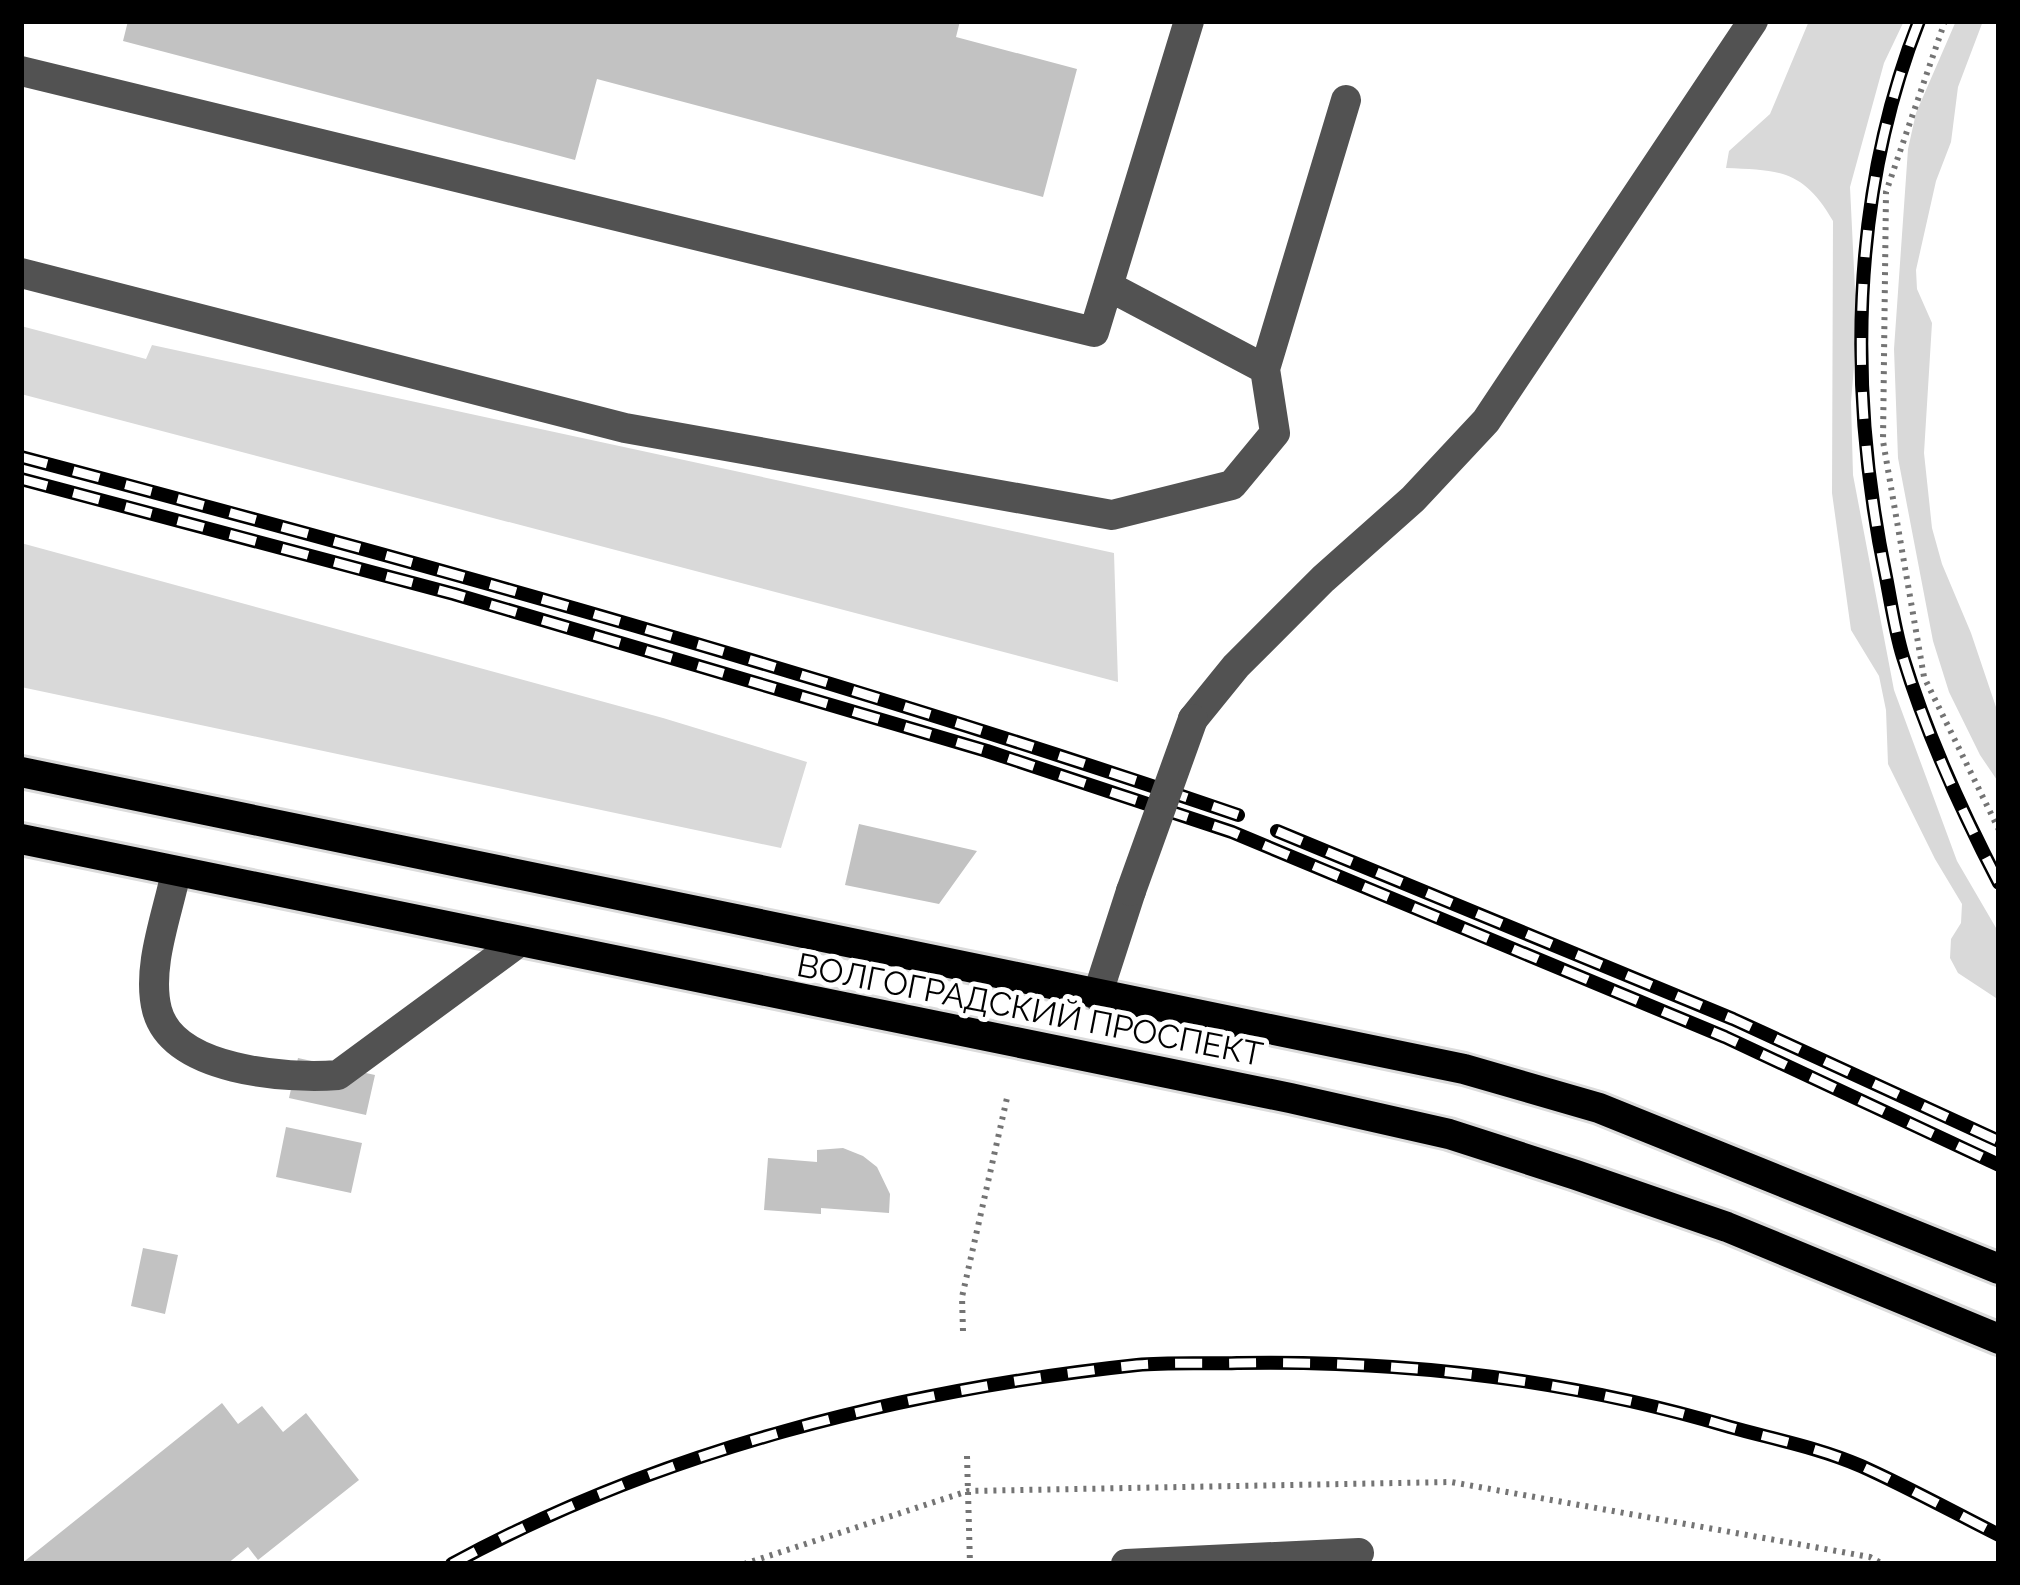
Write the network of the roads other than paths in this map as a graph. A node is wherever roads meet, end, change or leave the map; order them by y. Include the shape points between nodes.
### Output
1 (1189, 21) edge
2 (1753, 21) edge
3 (21, 71) edge
4 (1346, 100) dead end
5 (21, 273) edge
6 (1108, 286) junction
7 (1265, 369) junction
8 (21, 772) edge
9 (21, 838) edge
10 (176, 872) junction
11 (519, 942) junction
12 (1097, 996) junction
13 (1999, 1269) edge
14 (1999, 1339) edge
15 (1358, 1553) dead end
16 (1126, 1564) edge

1 - 6 street
2 - 12 street, bridge via 1486,421 1193,718
3 - 6 street via 1094,332
4 - 7 street
5 - 7 street via 625,428 1112,515 1232,485 1275,434
6 - 7 street
8 - 12 main road, ВОЛГОГРАДСКИЙ ПРОСПЕКТ
9 - 10 main road, ВОЛГОГРАДСКИЙ ПРОСПЕКТ
10 - 11 main road, ВОЛГОГРАДСКИЙ ПРОСПЕКТ
10 - 11 street via 155,972 158,1013 186,1051 261,1072 338,1076
11 - 14 main road, ВОЛГОГРАДСКИЙ ПРОСПЕКТ via 1449,1134 1727,1228
12 - 13 main road, ВОЛГОГРАДСКИЙ ПРОСПЕКТ via 1464,1069 1599,1108
15 - 16 street

